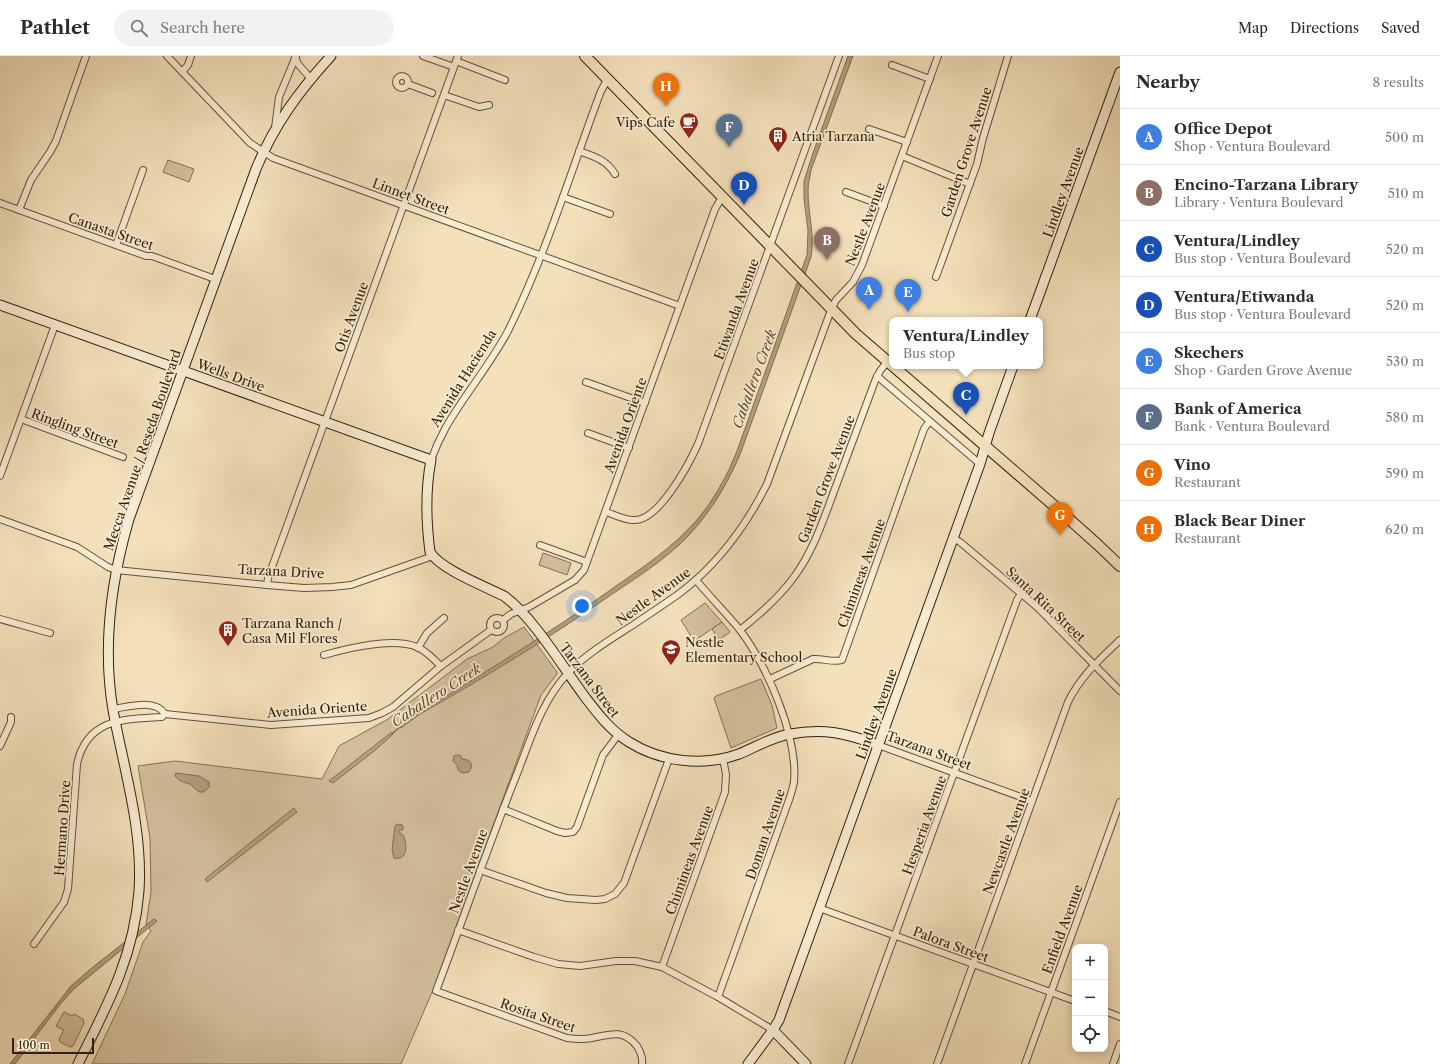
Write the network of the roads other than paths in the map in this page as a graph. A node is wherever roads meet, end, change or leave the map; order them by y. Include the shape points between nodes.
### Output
1 (86, 56) edge
2 (167, 56) edge
3 (191, 56) edge
4 (295, 56) edge
5 (332, 56) edge
6 (423, 56) edge
7 (584, 56) edge
8 (839, 56) edge
9 (938, 56) edge
10 (1008, 56) edge
11 (456, 62) edge
12 (892, 65) dead end
13 (182, 72) junction
14 (1120, 72) edge
15 (310, 79) junction
16 (930, 79) junction
17 (505, 80) dead end
18 (607, 80) junction
19 (408, 84) dead end
20 (432, 93) dead end
21 (444, 95) junction
22 (489, 105) dead end
23 (869, 128) dead end
24 (275, 129) junction
25 (907, 142) junction
26 (579, 151) junction
27 (263, 152) junction
28 (902, 156) junction
29 (143, 170) dead end
30 (615, 174) dead end
31 (970, 184) junction
32 (846, 192) dead end
33 (563, 197) junction
34 (722, 197) junction
35 (0, 203) edge
36 (403, 205) junction
37 (884, 206) junction
38 (19, 210) junction
39 (610, 214) dead end
40 (116, 245) junction
41 (770, 247) junction
42 (541, 256) junction
43 (936, 277) dead end
44 (215, 279) junction
45 (0, 305) edge
46 (680, 306) junction
47 (831, 310) junction
48 (1031, 317) edge
49 (55, 325) junction
50 (887, 362) joint
51 (895, 369) edge
52 (1012, 369) edge
53 (182, 371) junction
54 (877, 376) junction
55 (586, 382) dead end
56 (602, 388) junction
57 (600, 395) dead end
58 (645, 404) junction
59 (20, 419) junction
60 (324, 422) junction
61 (929, 422) junction
62 (588, 433) dead end
63 (985, 446) junction
64 (629, 448) junction
65 (123, 457) dead end
66 (431, 460) junction
67 (980, 464) junction
68 (0, 476) edge
69 (606, 512) junction
70 (0, 519) edge
71 (953, 538) junction
72 (540, 545) dead end
73 (433, 556) junction
74 (587, 562) junction
75 (1120, 566) edge
76 (116, 570) junction
77 (696, 580) junction
78 (267, 585) junction
79 (1021, 594) junction
80 (520, 611) junction
81 (444, 618) dead end
82 (0, 619) edge
83 (502, 620) junction
84 (491, 630) junction
85 (740, 630) junction
86 (50, 633) dead end
87 (1120, 640) edge
88 (418, 648) junction
89 (324, 655) dead end
90 (1094, 665) junction
91 (441, 666) junction
92 (568, 673) junction
93 (770, 680) junction
94 (1120, 690) edge
95 (113, 709) junction
96 (165, 714) junction
97 (12, 717) dead end
98 (116, 722) junction
99 (618, 735) junction
100 (788, 735) junction
101 (878, 745) junction
102 (0, 746) edge
103 (668, 759) junction
104 (723, 759) junction
105 (954, 773) junction
106 (1032, 801) junction
107 (1120, 802) edge
108 (502, 809) junction
109 (480, 870) junction
110 (819, 908) junction
111 (458, 930) junction
112 (895, 935) junction
113 (34, 944) dead end
114 (973, 964) junction
115 (662, 967) junction
116 (436, 991) joint
117 (1051, 992) junction
118 (718, 997) junction
119 (1072, 1000) edge
120 (1108, 1013) edge
121 (1120, 1017) edge
122 (773, 1030) junction
123 (1120, 1044) edge
124 (1116, 1063) edge
125 (78, 1064) edge
126 (642, 1064) edge
127 (748, 1064) edge
128 (806, 1064) edge
129 (848, 1064) edge
130 (937, 1064) edge
131 (1025, 1064) edge

1 - 38 street via 56,141 31,180
2 - 13 street, Linnet Street
3 - 13 street
4 - 15 street
4 - 24 street via 279,97
5 - 15 street, Mecca Avenue / Reseda Boulevard
6 - 11 street
7 - 18 main road
8 - 41 street, Etiwanda Avenue
9 - 16 street, Nestle Avenue
10 - 31 street, Garden Grove Avenue
11 - 17 street
11 - 21 street, Otis Avenue
12 - 16 street
13 - 27 street, Linnet Street via 250,143
14 - 48 street, Lindley Avenue
15 - 24 street, Mecca Avenue / Reseda Boulevard
16 - 25 street, Nestle Avenue
18 - 26 street, Avenida Hacienda
18 - 34 main road
19 - 20 street
21 - 22 street via 479,107
21 - 36 street, Otis Avenue
23 - 25 street
24 - 27 street, Mecca Avenue / Reseda Boulevard
25 - 28 street, Nestle Avenue
26 - 30 street via 609,165
26 - 33 street, Avenida Hacienda
27 - 36 street, Linnet Street via 273,158
27 - 44 street, Mecca Avenue / Reseda Boulevard
28 - 31 street
28 - 37 street, Nestle Avenue
29 - 40 street
31 - 43 street, Garden Grove Avenue
32 - 37 street
33 - 39 street
33 - 42 street, Avenida Hacienda
34 - 41 main road
34 - 46 street, Avenida Oriente via 715,209
35 - 38 street, Canasta Street
36 - 42 street, Linnet Street
36 - 60 street, Otis Avenue
37 - 47 street, Nestle Avenue via 859,273 848,289 836,300
38 - 40 street, Canasta Street
40 - 44 street, Canasta Street
41 - 47 main road
41 - 69 street, Etiwanda Avenue via 698,444 688,464 654,511 643,519 630,520
42 - 46 street, Linnet Street
42 - 66 street, Avenida Hacienda via 530,286 506,335 487,368 445,428
44 - 53 street, Mecca Avenue / Reseda Boulevard
45 - 49 street, Wells Drive
46 - 58 street, Avenida Oriente
47 - 50 main road
47 - 77 street, Nestle Avenue via 767,484 742,528
49 - 53 street, Wells Drive
49 - 59 street
50 - 54 street, Garden Grove Avenue
51 - 63 main road
52 - 63 street, Lindley Avenue
53 - 60 street, Wells Drive
53 - 76 street, Mecca Avenue / Reseda Boulevard via 129,519
54 - 61 street
54 - 85 street, Garden Grove Avenue via 808,556 780,594
55 - 56 street
56 - 57 street
56 - 58 street
58 - 64 street, Avenida Oriente
59 - 65 street, Ringling Street
59 - 68 street
60 - 66 street, Wells Drive
60 - 78 street, Otis Avenue
61 - 67 street
61 - 93 street, Chimineas Avenue via 924,429 842,660 813,659
62 - 64 street
63 - 67 street, Lindley Avenue
63 - 75 main road
64 - 69 street, Avenida Oriente
66 - 73 street, Avenida Hacienda via 426,512 430,552
67 - 71 street, Lindley Avenue
69 - 74 street, Avenida Oriente
70 - 76 street, Tarzana Drive via 77,547
71 - 79 street, Santa Rita Street
71 - 101 street, Lindley Avenue
72 - 74 street
73 - 78 street, Tarzana Drive via 351,585 304,588
73 - 80 street via 448,568 504,596
74 - 80 street, Avenida Oriente via 575,580
76 - 78 street, Tarzana Drive
76 - 95 street, Mecca Avenue / Reseda Boulevard via 110,603 108,639 108,669
77 - 85 street, Doman Avenue
77 - 92 street, Nestle Avenue via 586,657
79 - 90 street, Santa Rita Street
79 - 105 street, Hesperia Avenue
80 - 83 street, Avenida Oriente
80 - 92 street, Tarzana Street
81 - 88 street via 427,633
82 - 86 street
83 - 84 street, Avenida Oriente via 492,620
83 - 84 street, Avenida Oriente via 505,624 502,631
84 - 91 street, Avenida Oriente
85 - 93 street, Doman Avenue
87 - 90 street, Newcastle Avenue
88 - 89 street via 393,643 350,648
88 - 91 street
90 - 94 street, Santa Rita Street
90 - 106 street, Newcastle Avenue via 1081,680 1068,702
91 - 96 street, Avenida Oriente via 393,707 369,718 271,725
92 - 99 street, Tarzana Street via 596,713
92 - 108 street, Nestle Avenue via 550,696 538,720
93 - 100 street, Doman Avenue
95 - 96 street, Avenida Oriente via 151,705
95 - 98 street, Mecca Avenue / Reseda Boulevard
96 - 98 street, Avenida Oriente via 162,717
97 - 102 street
98 - 113 street, Hermano Drive via 91,734 80,753 77,764 68,889 64,902
98 - 125 street, Mecca Avenue / Reseda Boulevard via 137,832 140,875 137,910 132,940 115,989
99 - 103 street, Tarzana Street via 645,751
99 - 108 street via 603,755 577,828 573,832 557,831
100 - 101 street, Tarzana Street via 826,731
100 - 104 street, Tarzana Street
100 - 118 street, Doman Avenue via 794,762 794,783
101 - 105 street, Tarzana Street
101 - 110 street, Lindley Avenue
103 - 104 street, Tarzana Street
103 - 109 street via 624,883 615,894 596,900 567,898
104 - 115 street, Chimineas Avenue via 726,774 725,792
105 - 106 street, Tarzana Street
105 - 112 street, Hesperia Avenue
106 - 114 street, Newcastle Avenue
107 - 117 street, Enfield Avenue
108 - 109 street, Nestle Avenue
109 - 111 street, Nestle Avenue
110 - 112 street, Palora Street
110 - 122 street, Lindley Avenue via 779,1020
111 - 115 street via 534,958 558,964 580,966 635,961
111 - 116 street, Nestle Avenue
112 - 114 street, Palora Street
112 - 129 street, Hesperia Avenue
114 - 117 street, Palora Street
114 - 130 street, Newcastle Avenue
115 - 118 street
116 - 126 street, Rosita Street via 567,1038 578,1040 612,1033 622,1035 639,1049
117 - 119 street, Palora Street
117 - 131 street, Enfield Avenue
118 - 122 street
120 - 121 street
122 - 127 street, Lindley Avenue
122 - 128 street
123 - 124 street

